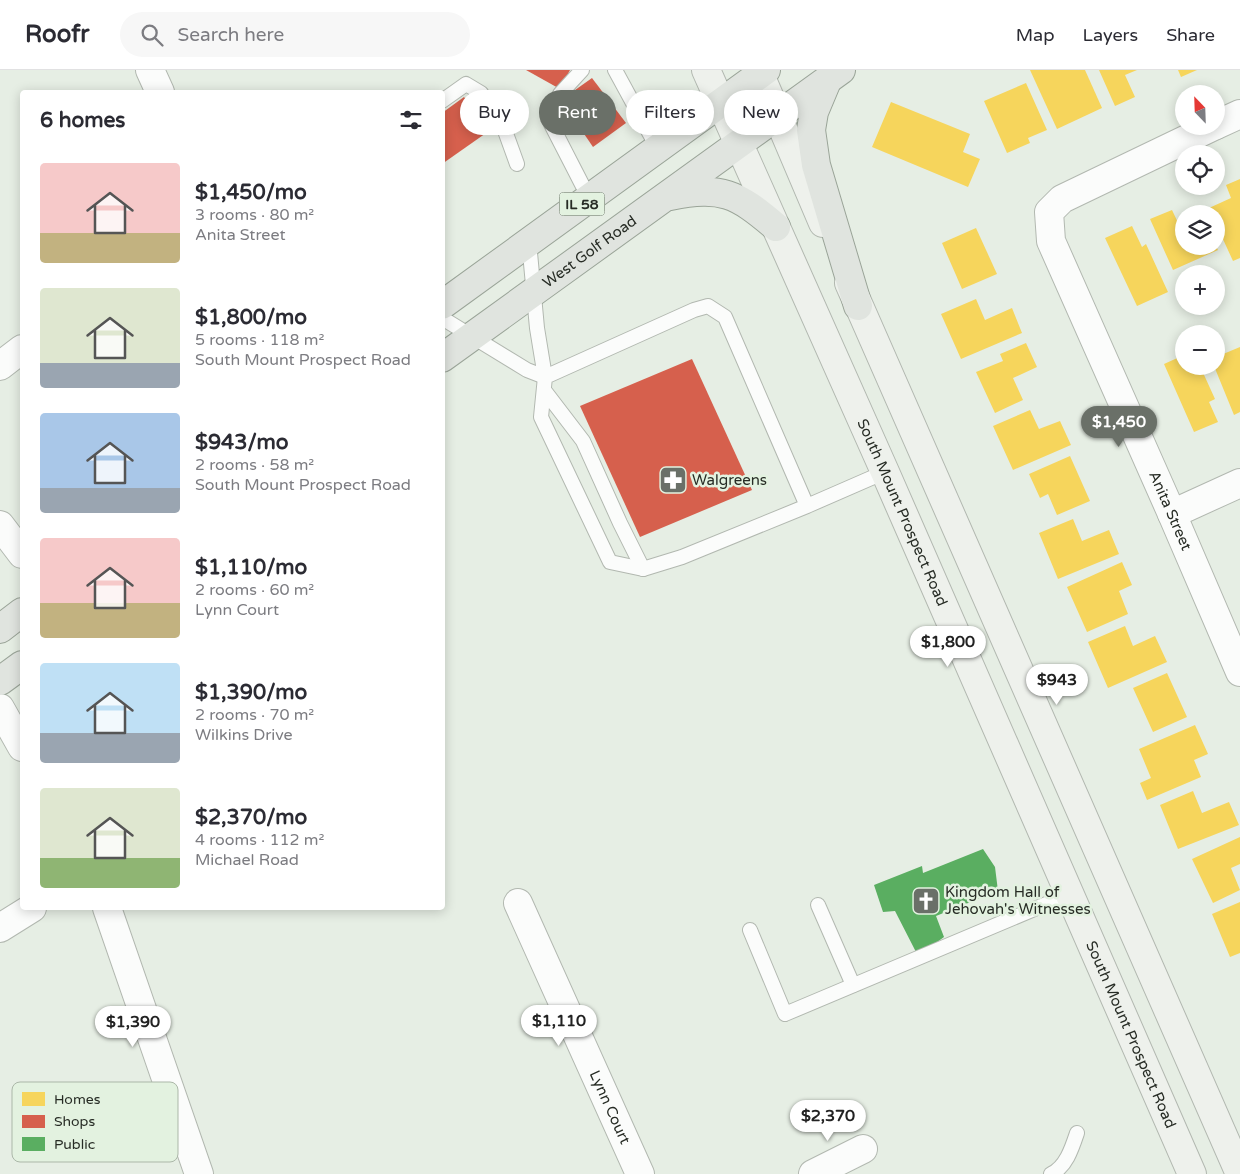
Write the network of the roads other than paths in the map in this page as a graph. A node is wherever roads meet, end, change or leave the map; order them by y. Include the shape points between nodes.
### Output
1 (150, 70) edge
2 (582, 70) edge
3 (617, 70) edge
4 (706, 70) edge
5 (761, 71) edge
6 (834, 75) edge
7 (159, 90) edge
8 (768, 90) edge
9 (445, 99) edge
10 (798, 101) edge
11 (721, 103) junction
12 (1240, 114) edge
13 (1225, 121) edge
14 (752, 135) edge
15 (786, 135) edge
16 (1196, 135) edge
17 (739, 145) junction
18 (658, 149) junction
19 (517, 164) dead end
20 (666, 197) junction
21 (590, 198) junction
22 (776, 226) junction
23 (529, 242) junction
24 (534, 292) junction
25 (445, 303) edge
26 (858, 306) junction
27 (445, 320) edge
28 (473, 336) junction
29 (20, 351) edge
30 (445, 356) edge
31 (0, 366) edge
32 (544, 384) junction
33 (885, 472) junction
34 (1240, 483) edge
35 (807, 506) junction
36 (1172, 514) junction
37 (0, 525) edge
38 (20, 551) edge
39 (644, 569) junction
40 (20, 614) edge
41 (0, 629) edge
42 (20, 666) edge
43 (1240, 672) edge
44 (0, 681) edge
45 (0, 708) edge
46 (20, 743) edge
47 (1070, 894) junction
48 (518, 903) dead end
49 (818, 905) dead end
50 (29, 910) edge
51 (108, 910) edge
52 (0, 928) edge
53 (750, 930) dead end
54 (853, 985) junction
55 (167, 1082) edge
56 (178, 1113) edge
57 (1077, 1133) dead end
58 (863, 1149) dead end
59 (199, 1174) edge
60 (640, 1174) edge
61 (813, 1174) edge
62 (1051, 1174) edge
63 (1192, 1174) edge
64 (1240, 1174) edge

1 - 7 street
2 - 21 lane via 560,94 552,124
3 - 18 lane
4 - 11 main road, South Mount Prospect Road
5 - 8 main road
5 - 11 main road, IL 58
6 - 10 main road, IL 58
6 - 26 main road via 814,112 811,130 816,164
9 - 19 lane via 466,84 480,93 504,128
11 - 17 main road, South Mount Prospect Road
11 - 18 main road, IL 58
12 - 13 street
14 - 17 main road, IL 58
15 - 26 main road
16 - 36 street, Anita Street via 1062,199 1049,212 1051,241
17 - 20 main road, West Golf Road / IL 58
17 - 22 main road, South Mount Prospect Road
18 - 21 main road, IL 58
20 - 22 main road via 720,192 754,209
20 - 24 main road, West Golf Road / IL 58
21 - 23 main road, IL 58
22 - 33 main road, South Mount Prospect Road
23 - 24 lane
23 - 25 main road, IL 58
24 - 28 main road, West Golf Road / IL 58
24 - 32 lane
26 - 64 main road
27 - 28 lane
28 - 30 main road, West Golf Road / IL 58
28 - 32 lane
29 - 31 street
32 - 35 lane via 708,306 725,317
32 - 39 lane via 583,441
32 - 39 lane via 541,417 610,562
33 - 35 lane
33 - 47 main road, South Mount Prospect Road
34 - 36 street
35 - 39 lane via 682,557
36 - 43 street, Anita Street
37 - 38 street
40 - 41 main road
42 - 44 main road
45 - 46 street
47 - 54 lane
47 - 63 main road, South Mount Prospect Road
48 - 60 street, Lynn Court
49 - 54 lane
50 - 52 street
51 - 55 street
53 - 54 lane via 784,1014
56 - 59 street
57 - 62 lane via 1069,1155 1057,1172
58 - 61 street

